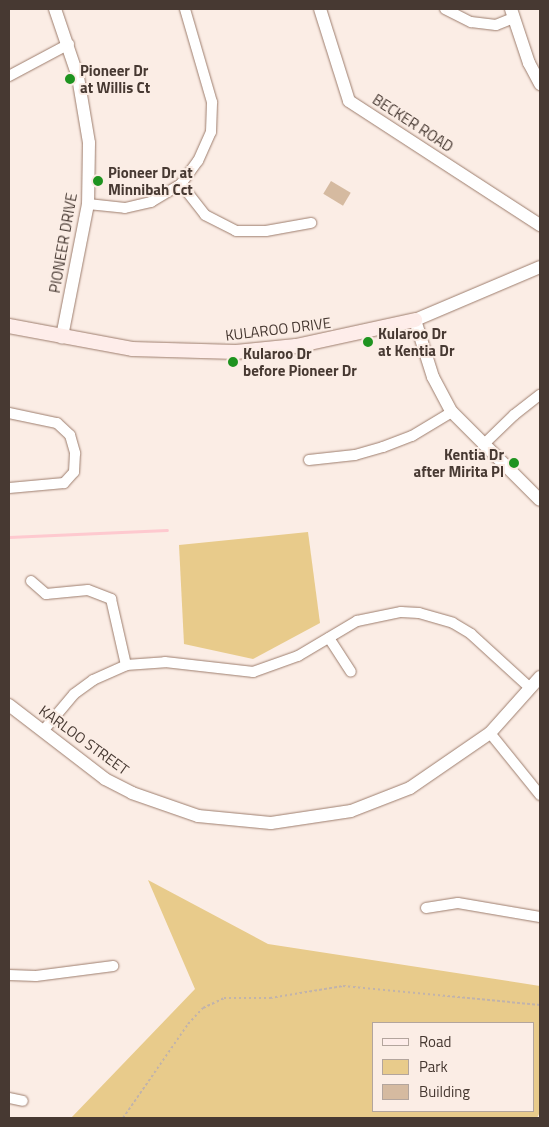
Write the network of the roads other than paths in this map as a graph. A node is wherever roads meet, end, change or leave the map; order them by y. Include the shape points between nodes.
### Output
1 (55, 9) edge
2 (185, 9) edge
3 (320, 9) edge
4 (445, 9) edge
5 (512, 14) edge
6 (69, 44) junction
7 (9, 76) edge
8 (540, 84) edge
9 (181, 184) junction
10 (88, 204) junction
11 (311, 223) dead end
12 (540, 225) edge
13 (540, 268) edge
14 (415, 320) junction
15 (9, 326) edge
16 (62, 337) junction
17 (540, 395) edge
18 (452, 412) junction
19 (9, 414) edge
20 (483, 445) junction
21 (309, 460) dead end
22 (9, 488) edge
23 (540, 500) edge
24 (31, 581) dead end
25 (329, 638) junction
26 (126, 665) junction
27 (351, 672) dead end
28 (540, 677) edge
29 (529, 688) junction
30 (9, 705) edge
31 (42, 731) junction
32 (490, 733) junction
33 (540, 795) edge
34 (426, 908) dead end
35 (540, 917) edge
36 (113, 966) dead end
37 (9, 975) edge
38 (9, 1098) edge
39 (23, 1101) dead end

1 - 6 street, PIONEER DRIVE
2 - 9 street via 212,102 211,124 198,161
3 - 12 street, BECKER ROAD via 349,101
4 - 5 street via 471,22 496,26
5 - 8 street
6 - 7 street
6 - 10 street, PIONEER DRIVE via 89,143
9 - 10 street via 151,202 137,206
9 - 11 street via 204,214 236,231 266,231
10 - 16 street, PIONEER DRIVE
13 - 14 street, KULAROO DRIVE
14 - 16 main road, KULAROO DRIVE via 296,346 236,352 132,348
14 - 18 street via 434,377
15 - 16 main road, KULAROO DRIVE
17 - 20 street
18 - 20 street
18 - 21 street via 412,436 383,447 355,455
19 - 22 street via 57,423 70,435 75,453 74,472 64,483
20 - 23 street
24 - 26 street via 46,594 88,590 111,599
25 - 26 street via 279,664 253,672 165,662
25 - 27 street
25 - 29 street via 357,621 381,613 438,617 471,634
26 - 31 street via 93,680 74,694
28 - 29 street, KARLOO STREET
29 - 32 street, KARLOO STREET
30 - 31 street, KARLOO STREET
31 - 32 street, KARLOO STREET via 105,778 162,805 207,817 271,824 322,818 378,801 437,772
32 - 33 street
34 - 35 street via 458,903
36 - 37 street via 36,976
38 - 39 street

